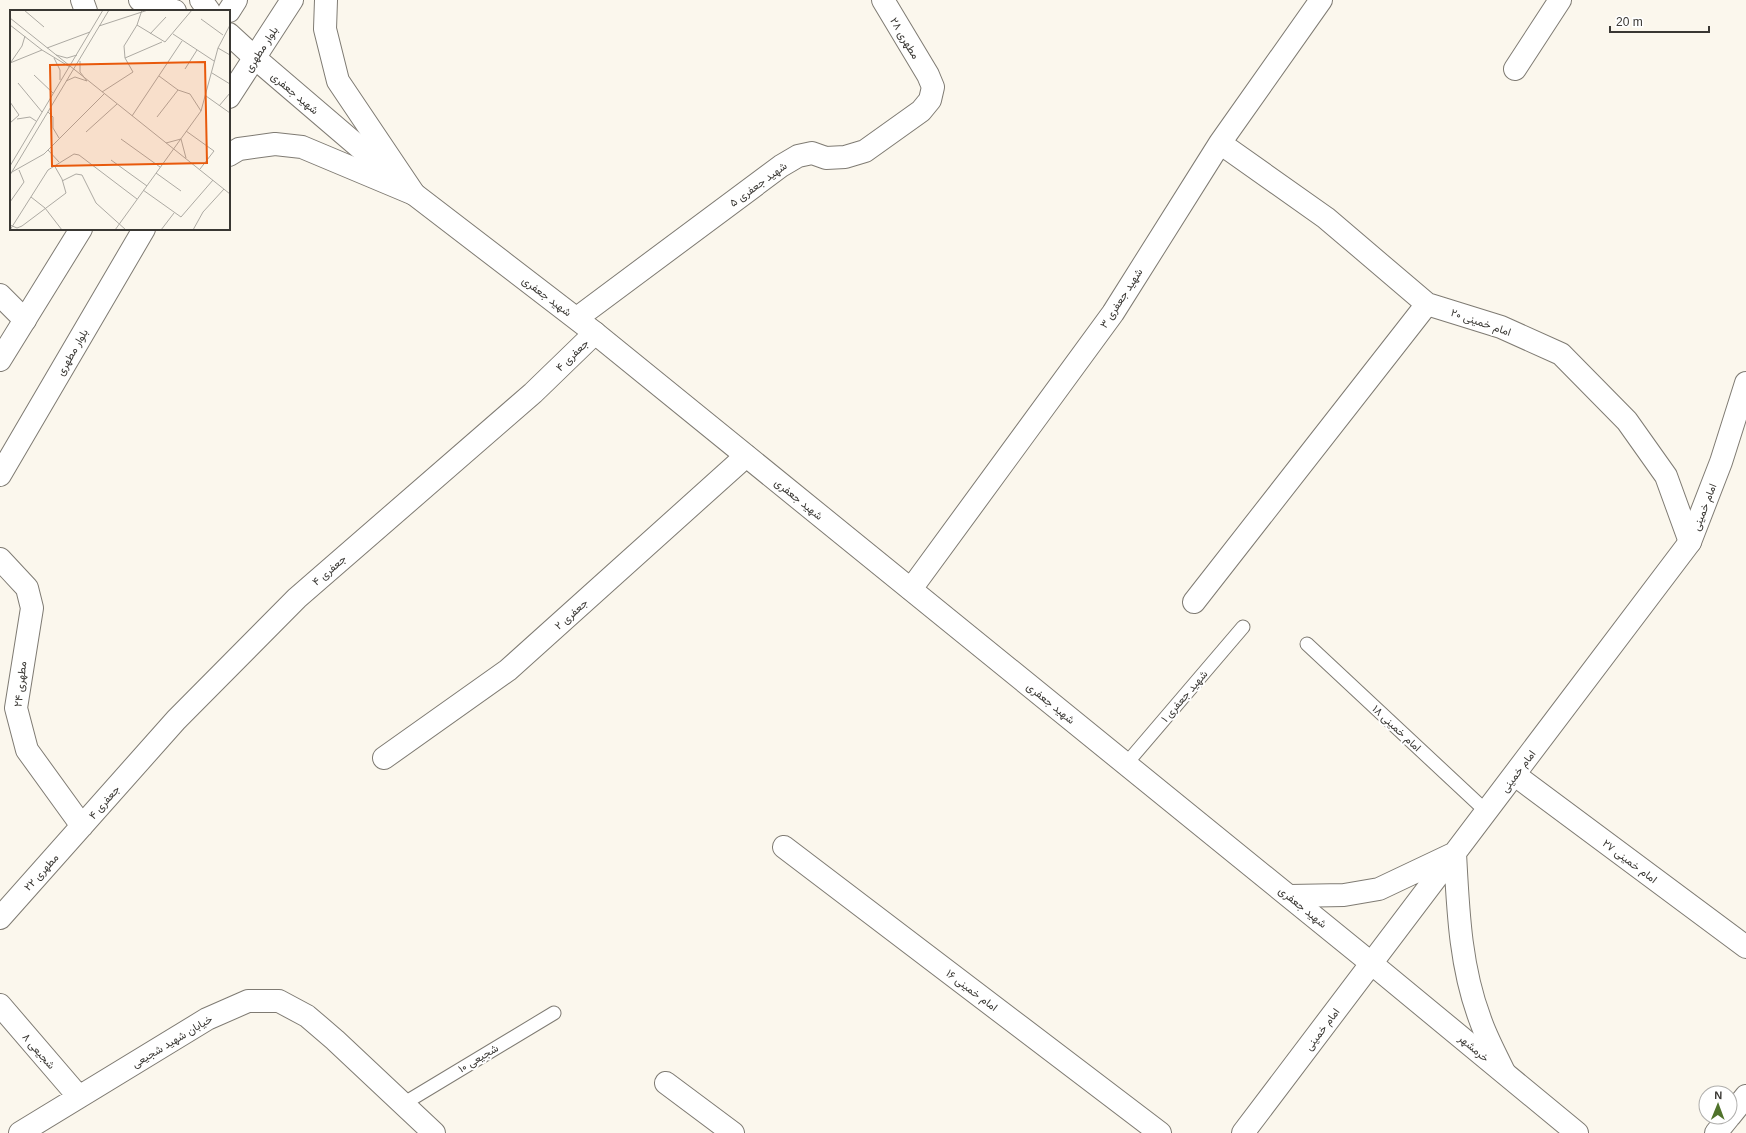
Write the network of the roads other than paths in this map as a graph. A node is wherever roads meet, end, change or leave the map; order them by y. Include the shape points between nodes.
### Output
1 (82, 0) edge
2 (140, 0) edge
3 (201, 0) edge
4 (236, 0) edge
5 (292, 0) edge
6 (326, 0) edge
7 (883, 0) edge
8 (1321, 0) edge
9 (1560, 0) edge
10 (86, 10) edge
11 (173, 10) edge
12 (208, 10) edge
13 (229, 10) edge
14 (230, 35) edge
15 (254, 58) junction
16 (1515, 69) dead end
17 (928, 75) joint
18 (230, 95) edge
19 (1220, 143) junction
20 (230, 154) edge
21 (414, 194) junction
22 (80, 230) edge
23 (143, 230) edge
24 (0, 295) edge
25 (1427, 304) junction
26 (577, 318) junction
27 (25, 320) junction
28 (595, 333) junction
29 (0, 360) edge
30 (1746, 384) edge
31 (746, 456) junction
32 (0, 475) edge
33 (1690, 542) junction
34 (0, 559) edge
35 (911, 589) junction
36 (1194, 602) dead end
37 (1243, 627) dead end
38 (1307, 644) dead end
39 (384, 758) dead end
40 (1126, 764) junction
41 (1515, 775) junction
42 (1487, 812) junction
43 (82, 826) junction
44 (784, 847) dead end
45 (1455, 854) junction
46 (1290, 896) junction
47 (0, 918) edge
48 (1746, 947) edge
49 (1372, 963) junction
50 (0, 1005) edge
51 (554, 1013) dead end
52 (1504, 1072) junction
53 (666, 1084) dead end
54 (1746, 1096) edge
55 (79, 1097) junction
56 (403, 1104) junction
57 (1738, 1106) edge
58 (1723, 1125) edge
59 (22, 1132) edge
60 (434, 1133) edge
61 (733, 1133) edge
62 (1160, 1133) edge
63 (1243, 1133) edge
64 (1577, 1133) edge
65 (1716, 1133) edge

1 - 10 street
2 - 11 street
3 - 12 street
4 - 13 street
5 - 15 street, بلوار مطهری
6 - 21 street via 325,30 338,81
7 - 17 street, مطهری ۲۸
8 - 19 street, شهید جعفری ۳
9 - 16 street
14 - 15 street, شهید جعفری
15 - 18 street, بلوار مطهری
15 - 21 street, شهید جعفری
17 - 26 street, شهید جعفری ۵ via 933,87 930,100 921,111 865,151 826,158 812,153 798,156
19 - 25 street, امام خمینی ۲۰ via 1326,218
19 - 35 street, شهید جعفری ۳ via 1113,313
20 - 21 street via 239,149 275,144 302,147
21 - 26 street, شهید جعفری
22 - 27 street
23 - 32 street, بلوار مطهری
24 - 27 street
25 - 33 street, امام خمینی ۲۰ via 1501,327 1561,354 1627,421 1666,476
25 - 36 street
26 - 28 street, شهید جعفری
27 - 29 street
28 - 31 street, شهید جعفری
28 - 43 street, جعفری ۴ via 533,393 297,598 176,720
30 - 33 street, امام خمینی via 1721,462
31 - 35 street, شهید جعفری
31 - 39 street, جعفری ۲ via 508,670
33 - 41 street, امام خمینی
34 - 43 street, مطهری ۲۴ via 27,588 32,608 16,708 27,750
35 - 40 street, شهید جعفری
37 - 40 lane, شهید جعفری ۱
38 - 42 lane, امام خمینی ۱۸
40 - 46 street, شهید جعفری
41 - 42 street, امام خمینی
41 - 48 street, امام خمینی ۲۷
42 - 45 street, امام خمینی
43 - 47 street, مطهری ۲۲
44 - 62 street, امام خمینی ۱۶
45 - 46 street via 1379,890 1344,895
45 - 49 street, امام خمینی
45 - 52 street via 1458,912 1466,973 1480,1020
46 - 49 street, شهید جعفری
49 - 52 street, خرمشهر
49 - 63 street, امام خمینی
50 - 55 street, شجیعی ۸
51 - 56 lane, شجیعی ۱۰
52 - 64 street, خرمشهر
53 - 61 street
54 - 57 street
55 - 56 street, خیابان شهید شجیعی via 207,1019 248,1002 279,1002 307,1016
55 - 59 street, خیابان شهید شجیعی
56 - 60 street, خیابان شهید شجیعی
58 - 65 street

